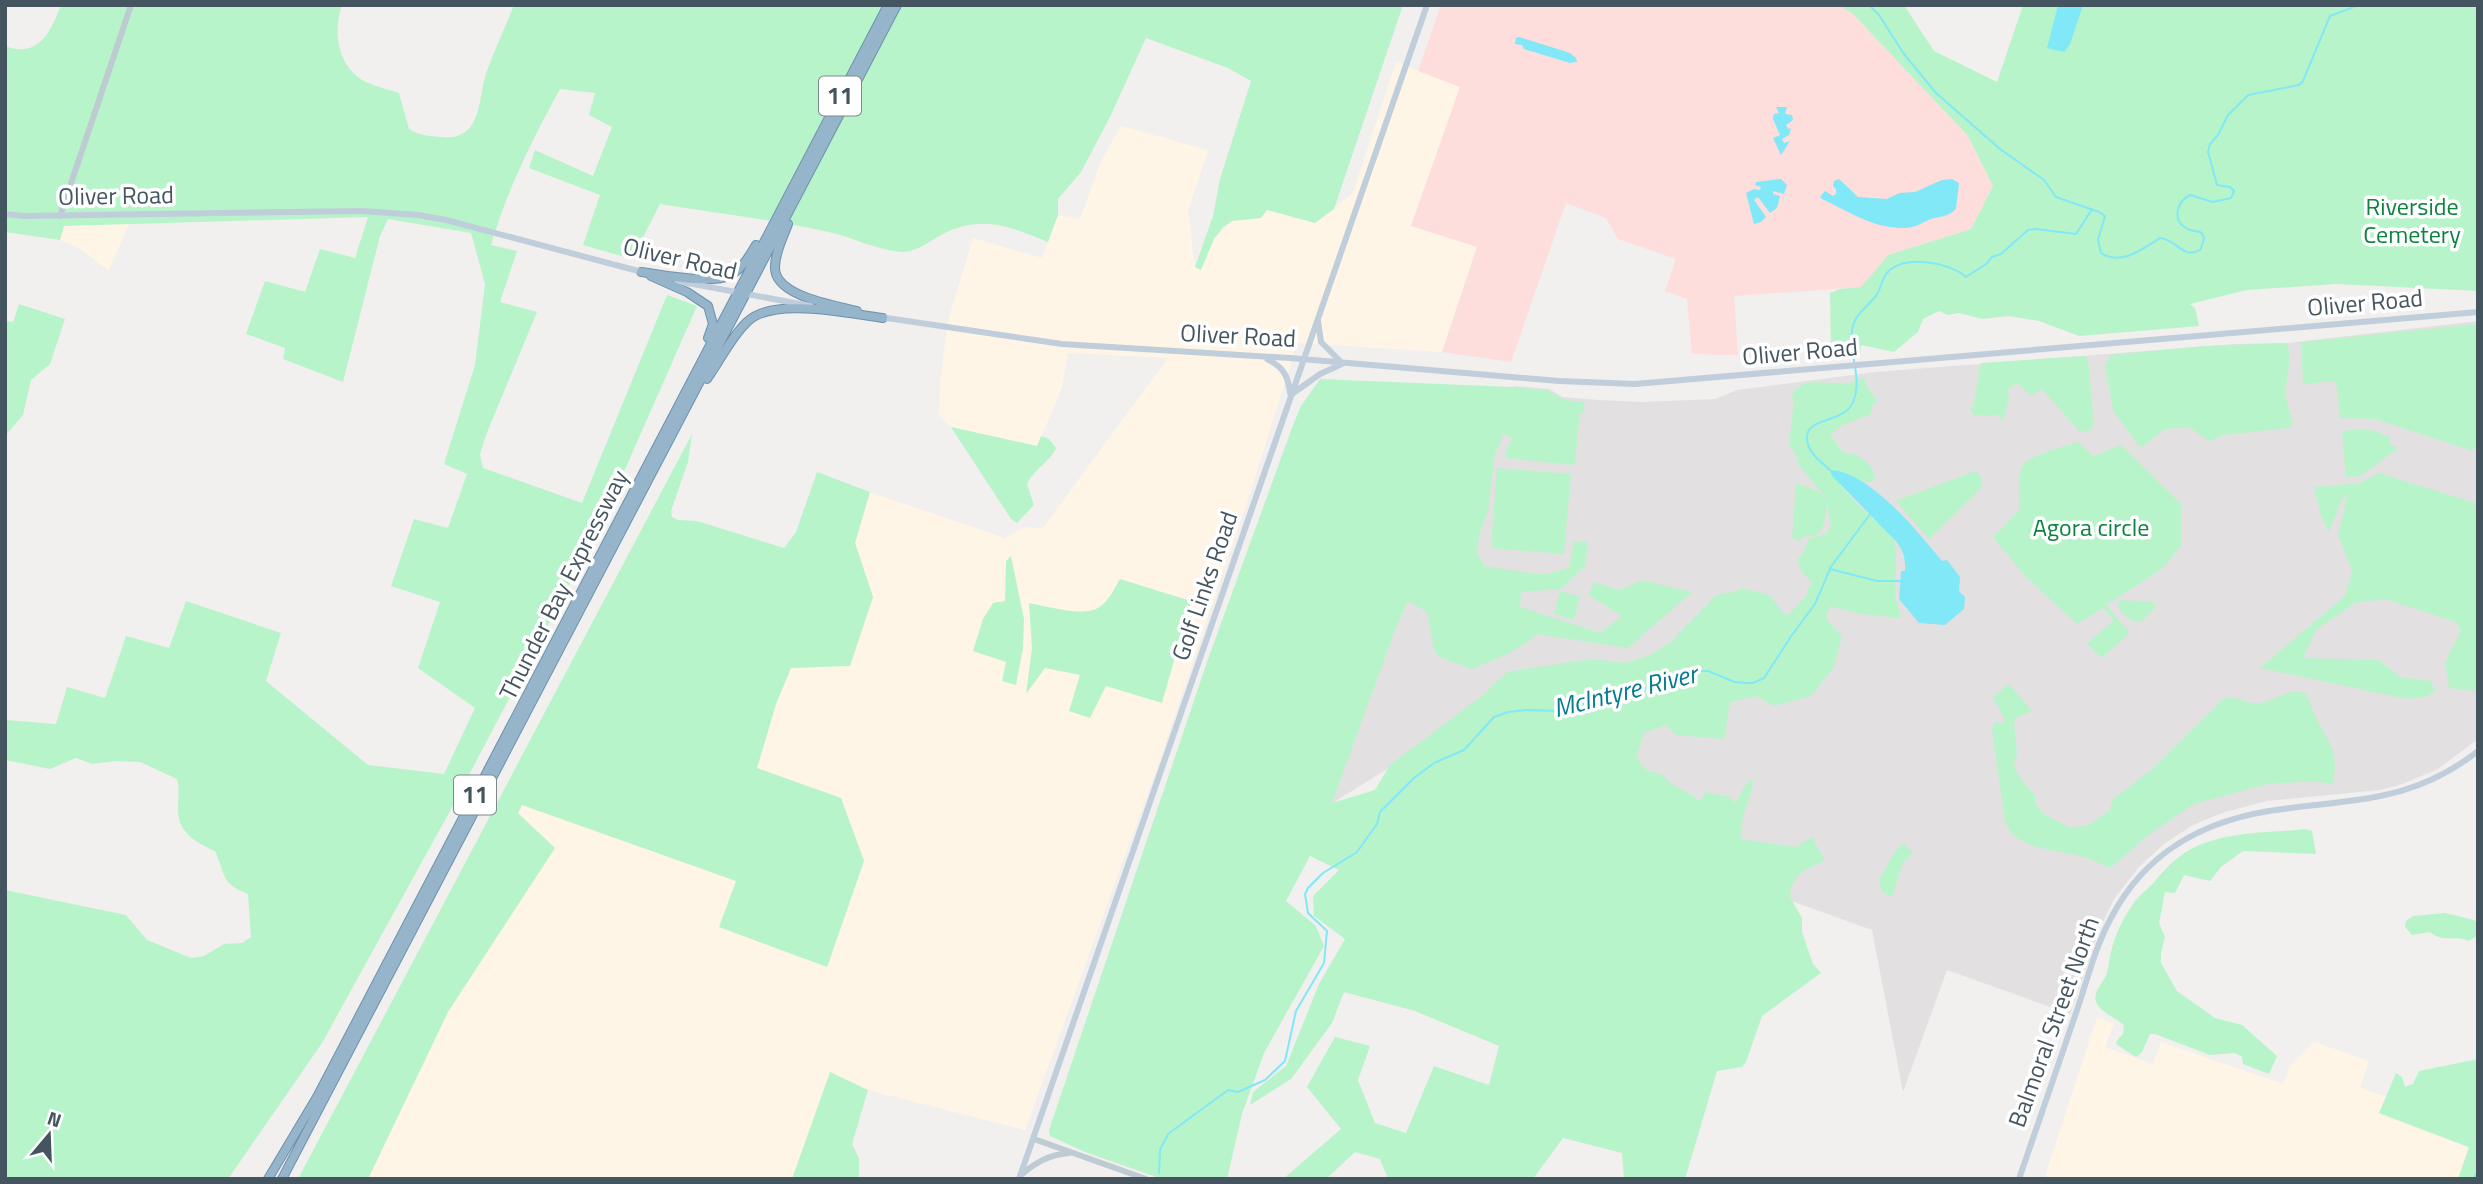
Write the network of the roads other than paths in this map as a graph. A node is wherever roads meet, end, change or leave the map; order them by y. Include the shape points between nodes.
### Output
1 (131, 5) edge
2 (888, 5) edge
3 (897, 5) edge
4 (1427, 5) edge
5 (792, 187) junction
6 (803, 187) junction
7 (5, 214) edge
8 (60, 216) junction
9 (641, 272) junction
10 (742, 293) junction
11 (2478, 312) edge
12 (1318, 315) junction
13 (883, 318) junction
14 (1263, 357) junction
15 (1303, 359) junction
16 (1343, 362) junction
17 (1290, 395) junction
18 (677, 408) junction
19 (688, 408) junction
20 (2478, 751) edge
21 (1034, 1139) junction
22 (1073, 1152) junction
23 (1020, 1177) edge
24 (268, 1179) edge
25 (282, 1179) edge
26 (1146, 1179) edge
27 (2019, 1179) edge

1 - 8 street
2 - 5 highway, Thunder Bay Expressway / 11
3 - 6 highway, Thunder Bay Expressway / 11
4 - 12 main road, Golf Links Road
5 - 9 highway via 743,266 732,274 693,278
5 - 10 highway, Thunder Bay Expressway / 11
6 - 10 highway, Thunder Bay Expressway / 11
6 - 13 highway via 778,252 776,277 795,293
7 - 8 main road, Oliver Road
8 - 9 main road, Oliver Road via 362,211 418,215
9 - 10 main road, Oliver Road
9 - 18 highway via 700,299 713,317 711,332
10 - 13 main road, Oliver Road
10 - 18 highway, Thunder Bay Expressway / 11
10 - 19 highway, Thunder Bay Expressway / 11
11 - 16 main road, Oliver Road via 1635,384
12 - 15 main road, Golf Links Road
12 - 16 main road via 1321,342
13 - 14 main road, Oliver Road via 1062,344
13 - 19 highway via 803,310 761,312 740,330
14 - 15 main road, Oliver Road
14 - 17 main road via 1287,375
15 - 16 main road, Oliver Road
15 - 17 main road, Golf Links Road
16 - 17 main road
17 - 21 main road, Golf Links Road
18 - 24 highway, Thunder Bay Expressway / 11 via 317,1097
19 - 25 highway, Thunder Bay Expressway / 11
20 - 27 main road, Balmoral Street North via 2433,780 2396,794 2225,820 2188,836 2148,867 2119,904 2100,943
21 - 22 street
21 - 23 main road, Golf Links Road
22 - 23 street via 1053,1155
22 - 26 street

